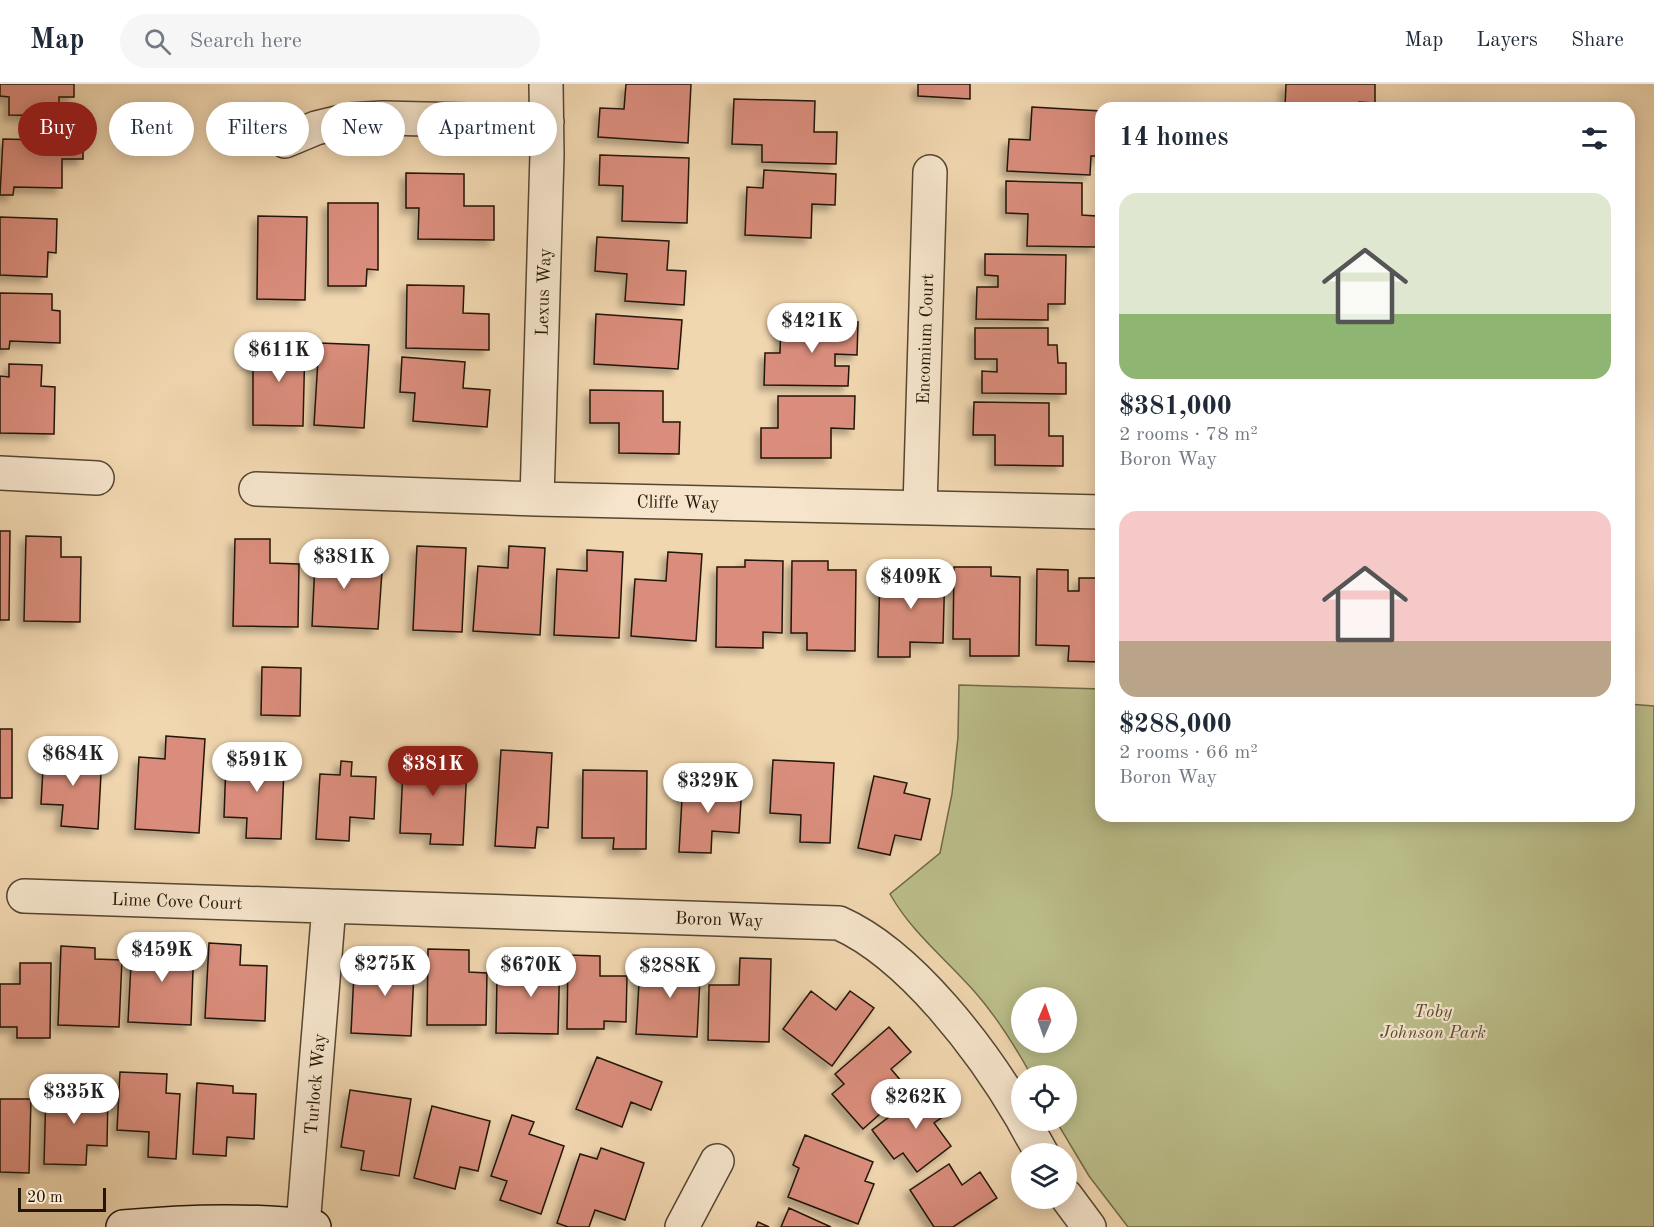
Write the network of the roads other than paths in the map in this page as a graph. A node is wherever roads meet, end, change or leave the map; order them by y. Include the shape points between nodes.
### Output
1 (546, 84) edge
2 (546, 102) edge
3 (417, 119) edge
4 (309, 132) edge
5 (546, 156) edge
6 (930, 172) dead end
7 (0, 473) edge
8 (97, 478) dead end
9 (256, 489) dead end
10 (537, 499) junction
11 (920, 507) junction
12 (1095, 512) edge
13 (24, 896) dead end
14 (329, 906) junction
15 (1011, 1101) edge
16 (717, 1161) dead end
17 (1076, 1209) edge
18 (308, 1226) edge
19 (123, 1227) edge
20 (682, 1227) edge
21 (1089, 1227) edge

1 - 2 street, Lexus Way
3 - 4 street via 383,118 327,125
5 - 10 street, Lexus Way
6 - 11 street, Encomium Court
7 - 8 street
9 - 10 street, Cliffe Way
10 - 11 street, Cliffe Way
11 - 12 street, Cliffe Way
13 - 14 street, Lime Cove Court
14 - 15 street, Boron Way via 839,923 891,958 942,1005 986,1060
14 - 18 street, Turlock Way
16 - 20 street
17 - 21 street
18 - 19 street via 185,1221

